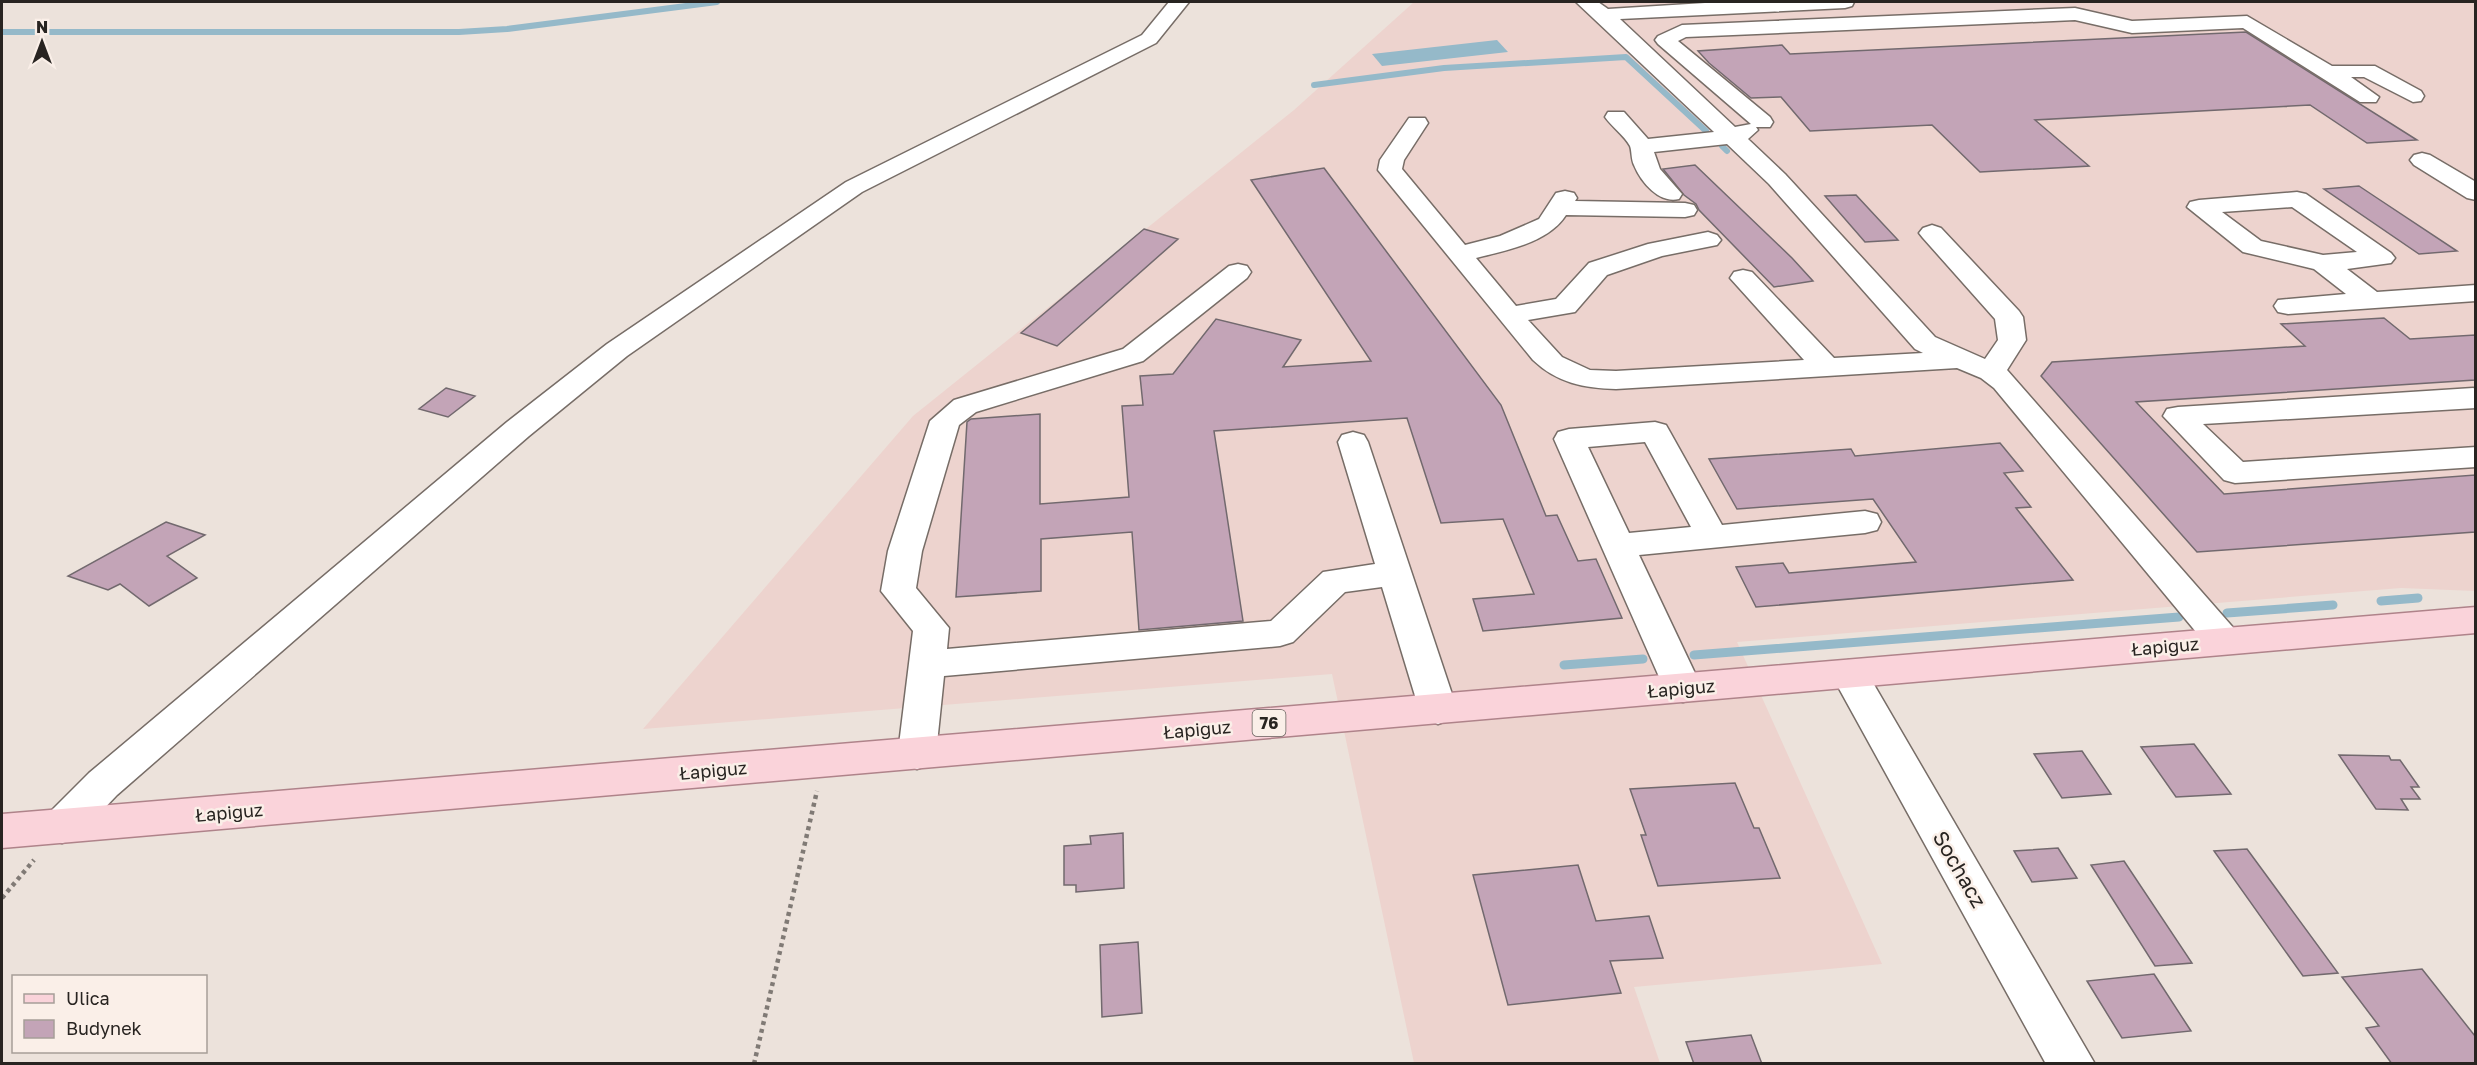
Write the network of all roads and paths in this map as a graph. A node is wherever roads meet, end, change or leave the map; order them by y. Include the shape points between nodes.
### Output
1 (1179, 2) edge
2 (1845, 2) edge
3 (1888, 2) edge
4 (2148, 7) dead end
5 (1595, 8) edge
6 (2016, 17) junction
7 (1912, 23) junction
8 (2177, 25) junction
9 (1804, 27) junction
10 (2043, 38) dead end
11 (1825, 47) dead end
12 (2328, 72) junction
13 (2413, 96) dead end
14 (2368, 97) dead end
15 (1616, 117) dead end
16 (1417, 123) dead end
17 (1733, 137) junction
18 (1642, 146) junction
19 (2422, 160) dead end
20 (2475, 193) edge
21 (1932, 233) dead end
22 (1708, 240) dead end
23 (1460, 255) junction
24 (2323, 263) junction
25 (1238, 272) dead end
26 (1743, 278) dead end
27 (2475, 293) edge
28 (2372, 300) junction
29 (2288, 306) dead end
30 (1508, 315) junction
31 (1959, 359) junction
32 (1826, 366) junction
33 (1991, 372) junction
34 (2475, 399) edge
35 (1353, 442) dead end
36 (2475, 457) edge
37 (1865, 522) dead end
38 (1712, 536) junction
39 (1617, 546) junction
40 (1395, 573) junction
41 (2475, 620) edge
42 (2224, 641) junction
43 (927, 664) junction
44 (1849, 674) junction
45 (1683, 688) junction
46 (1438, 709) junction
47 (917, 753) junction
48 (823, 761) junction
49 (62, 826) junction
50 (2, 831) edge
51 (754, 1064) edge
52 (2073, 1064) edge

1 - 49 street via 1149,39 854,187 617,350 518,429 103,784
2 - 5 street via 1657,10
3 - 7 street
4 - 8 street
5 - 17 street
6 - 7 street
6 - 8 street via 2075,14 2132,27
6 - 10 street
7 - 9 street
8 - 12 street via 2247,22
9 - 11 street
9 - 17 street via 1682,31 1665,39 1773,122
12 - 13 street via 2368,70
12 - 14 street
15 - 18 street
16 - 23 street via 1392,160 1390,170
17 - 18 street
17 - 31 street via 1827,232 1925,343
18 - 23 street via 1645,169 1677,202 1562,203 1548,224 1509,241
19 - 20 street
21 - 33 street via 2009,317 2012,340
22 - 30 street via 1657,249 1598,269 1565,306
23 - 30 street
24 - 24 street via 2382,258 2297,199 2199,207 2252,248
24 - 28 street
25 - 43 street via 1134,355 965,406 945,421 904,551 898,591 931,628
26 - 32 street
27 - 28 street
28 - 29 street
30 - 32 street via 1548,361 1583,379
31 - 32 street
31 - 33 street
33 - 42 street via 2004,382
34 - 36 street via 2178,416 2235,473
35 - 40 street
37 - 38 street
38 - 39 street
38 - 39 street via 1655,432 1569,439
39 - 45 street
40 - 43 street via 1335,581 1280,633
40 - 46 street
41 - 42 main road, Łapiguz / 76
42 - 44 main road, Łapiguz / 76
43 - 47 street
44 - 45 main road, Łapiguz / 76
44 - 52 street, Sochacz
45 - 46 main road, Łapiguz / 76
46 - 47 main road, Łapiguz / 76
47 - 48 main road, Łapiguz / 76
48 - 49 main road, Łapiguz / 76
48 - 51 path
49 - 50 main road, 76

